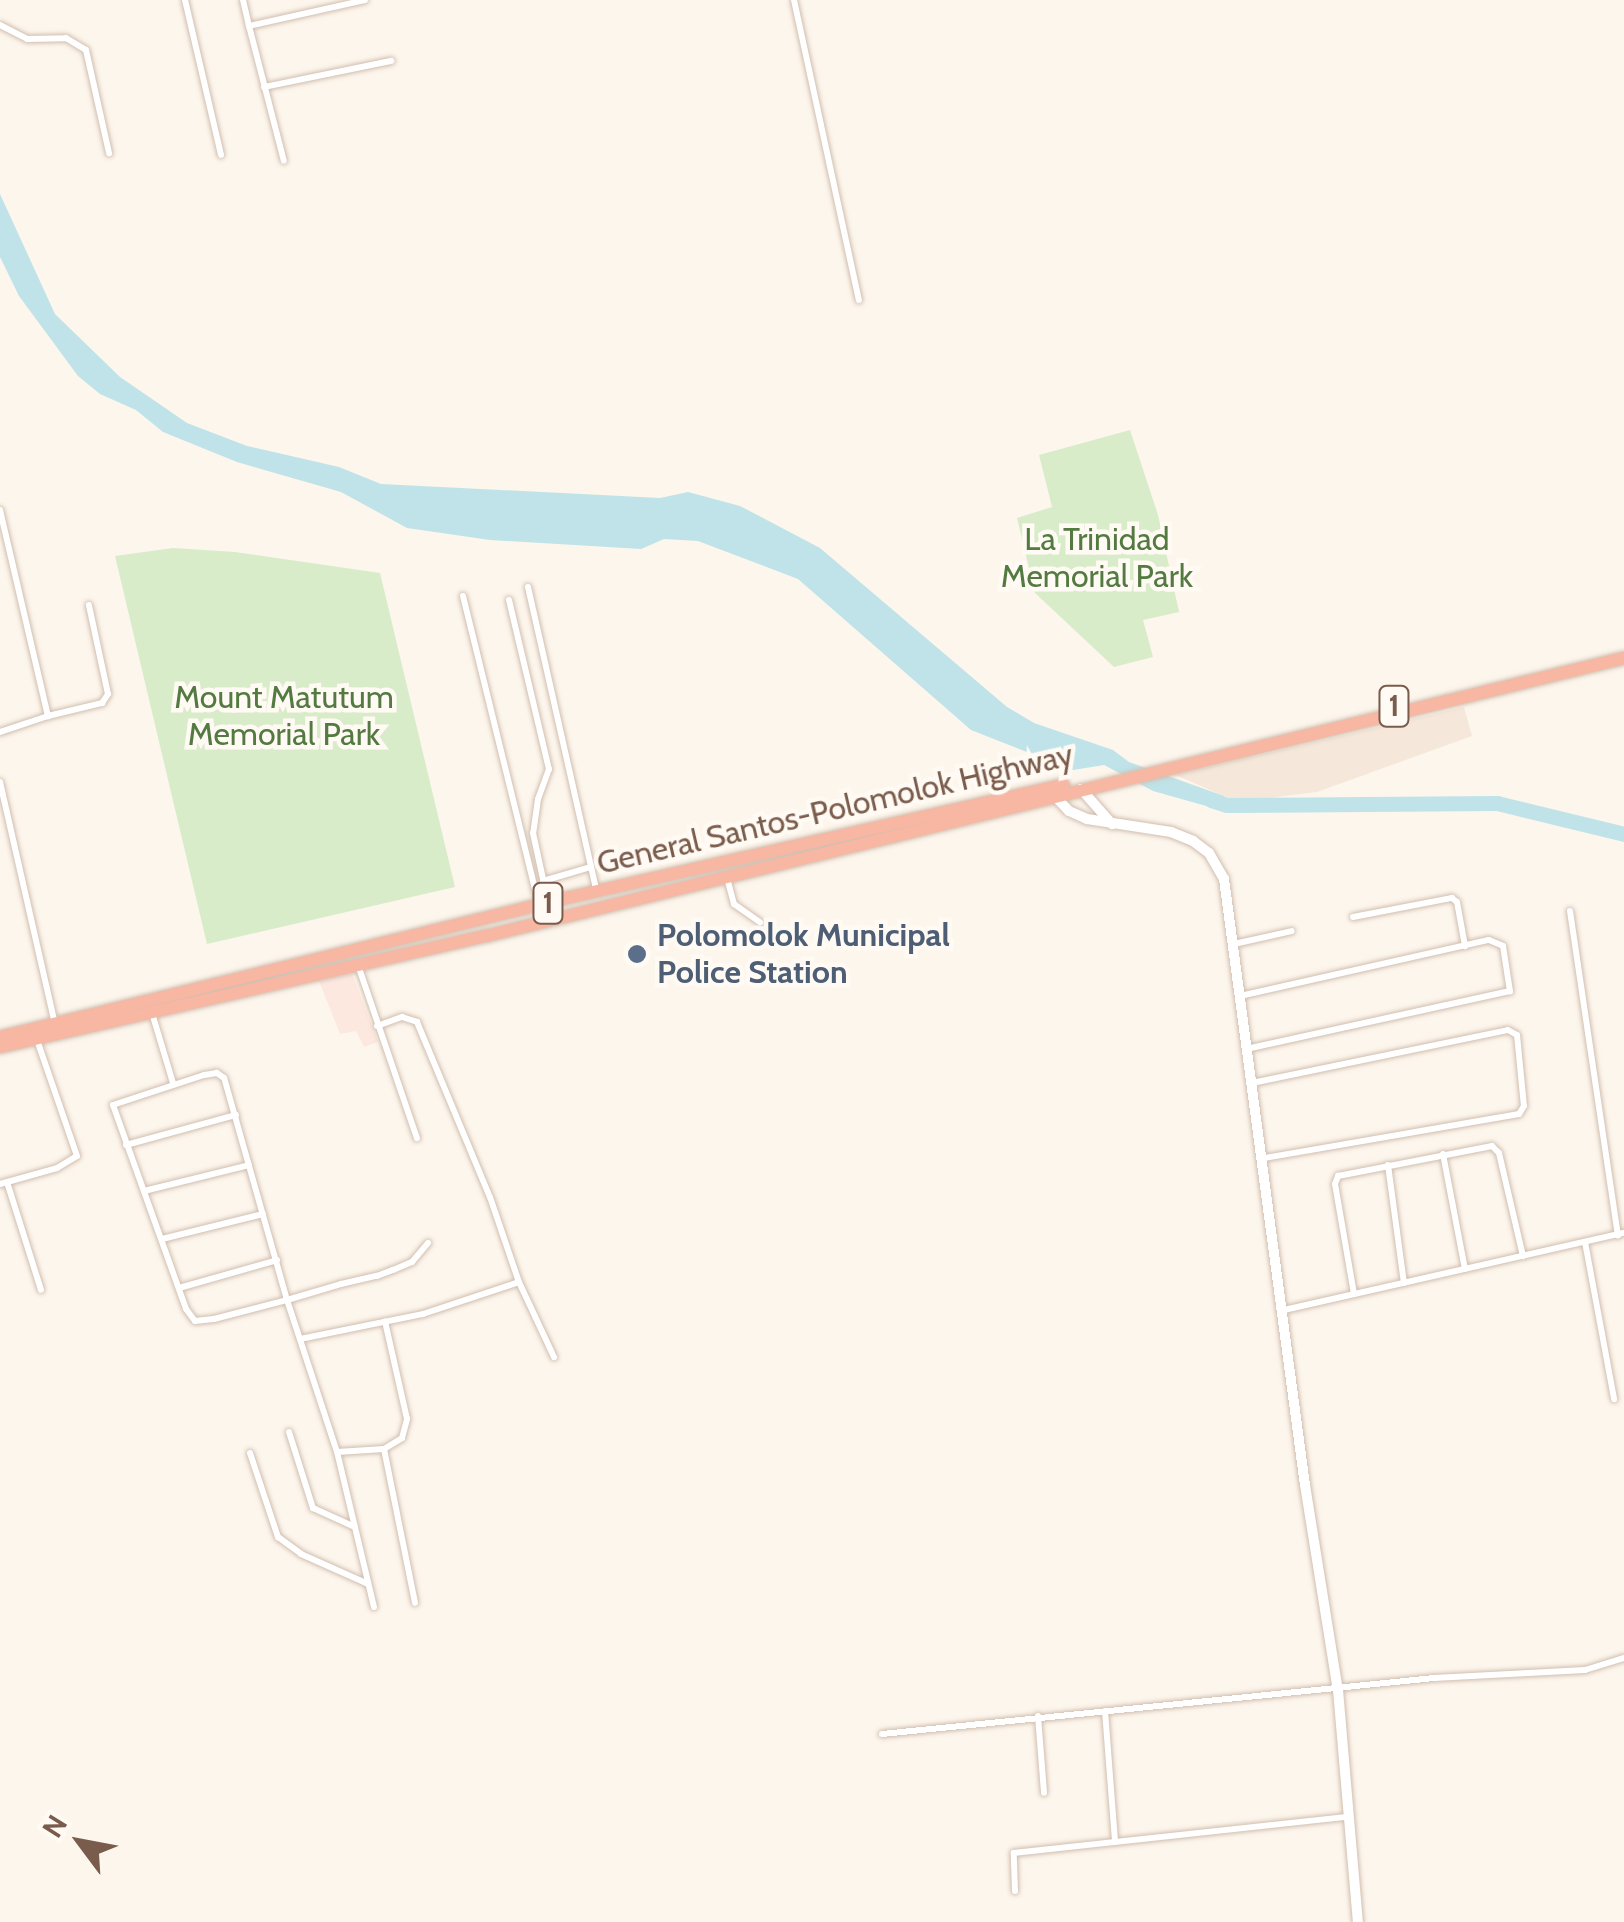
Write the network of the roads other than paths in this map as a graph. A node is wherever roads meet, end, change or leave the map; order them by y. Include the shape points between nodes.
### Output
1 (186, 0) edge
2 (243, 0) edge
3 (364, 0) edge
4 (794, 0) edge
5 (0, 25) edge
6 (249, 26) junction
7 (391, 60) dead end
8 (264, 87) junction
9 (109, 153) dead end
10 (221, 155) dead end
11 (284, 161) dead end
12 (859, 300) dead end
13 (0, 510) edge
14 (528, 588) dead end
15 (463, 596) dead end
16 (509, 600) dead end
17 (89, 606) dead end
18 (1624, 650) edge
19 (1624, 658) edge
20 (48, 716) junction
21 (0, 732) edge
22 (1169, 763) junction
23 (1104, 779) junction
24 (0, 782) edge
25 (1081, 789) junction
26 (1054, 796) junction
27 (1113, 824) junction
28 (592, 867) junction
29 (726, 877) junction
30 (543, 881) junction
31 (597, 892) junction
32 (544, 904) junction
33 (1570, 911) dead end
34 (1353, 918) dead end
35 (760, 922) dead end
36 (1292, 931) dead end
37 (1232, 944) junction
38 (1464, 946) junction
39 (358, 965) junction
40 (1239, 996) junction
41 (151, 1012) junction
42 (56, 1024) junction
43 (377, 1026) junction
44 (0, 1037) edge
45 (36, 1038) junction
46 (0, 1047) edge
47 (1247, 1049) junction
48 (173, 1083) junction
49 (1252, 1083) junction
50 (236, 1115) junction
51 (417, 1138) dead end
52 (126, 1146) junction
53 (1443, 1154) junction
54 (1264, 1158) junction
55 (249, 1165) junction
56 (1388, 1165) junction
57 (3, 1183) edge
58 (144, 1191) junction
59 (263, 1214) junction
60 (1621, 1234) edge
61 (162, 1238) junction
62 (1584, 1242) junction
63 (428, 1243) dead end
64 (1523, 1256) junction
65 (277, 1260) junction
66 (1465, 1269) junction
67 (519, 1282) junction
68 (1404, 1283) junction
69 (179, 1288) junction
70 (41, 1290) dead end
71 (1354, 1294) junction
72 (287, 1300) junction
73 (1284, 1310) junction
74 (385, 1321) junction
75 (300, 1339) junction
76 (554, 1357) dead end
77 (1614, 1399) dead end
78 (289, 1432) dead end
79 (384, 1449) junction
80 (337, 1452) junction
81 (250, 1453) dead end
82 (355, 1527) junction
83 (368, 1584) junction
84 (415, 1603) dead end
85 (374, 1607) dead end
86 (1624, 1658) edge
87 (1338, 1690) junction
88 (1104, 1711) junction
89 (1038, 1716) junction
90 (882, 1734) dead end
91 (1044, 1793) dead end
92 (1349, 1817) junction
93 (1115, 1842) junction
94 (1015, 1891) dead end
95 (1358, 1922) edge

1 - 10 street
2 - 6 street
3 - 6 street
4 - 12 street
5 - 9 street via 27,40 66,38 86,50
6 - 8 street
7 - 8 street
8 - 11 street
13 - 20 street
14 - 28 street
15 - 32 street
16 - 30 street via 549,769 533,833
17 - 20 street via 108,694 102,704
18 - 22 highway, 1
19 - 22 highway, 1
20 - 21 street
22 - 23 highway, 1
23 - 25 highway, 1
23 - 31 highway, General Santos-Polomolok Highway / 1
24 - 42 street
25 - 26 highway, 1
25 - 27 street
26 - 27 street via 1078,816
26 - 29 highway, 1
27 - 37 street via 1171,832 1209,853 1224,880
28 - 30 street
28 - 31 street
29 - 35 street via 734,904
29 - 39 highway, 1
30 - 32 street
31 - 32 highway, General Santos-Polomolok Highway / 1
32 - 42 highway, General Santos-Polomolok Highway / 1
33 - 60 street
34 - 38 street via 1452,898
36 - 37 street
37 - 40 street
38 - 40 street
38 - 47 street via 1488,940 1502,945 1508,994
39 - 41 highway, 1
39 - 43 street
40 - 47 street
41 - 45 highway, 1
41 - 48 street
42 - 44 highway, General Santos-Polomolok Highway / 1
43 - 51 street
43 - 67 street via 402,1017 417,1022
45 - 46 highway, 1
45 - 57 street via 77,1156
47 - 49 street
48 - 50 street via 220,1074
48 - 52 street via 114,1103
49 - 54 street
49 - 54 street via 1508,1030 1517,1034 1520,1114
50 - 52 street
50 - 55 street
52 - 58 street
53 - 56 street
53 - 64 street via 1490,1145 1498,1150
53 - 66 street
54 - 73 street
55 - 58 street
55 - 59 street
56 - 68 street
56 - 71 street via 1335,1181
57 - 70 street
58 - 61 street
59 - 61 street
59 - 65 street
60 - 62 street
61 - 69 street
62 - 64 street
62 - 77 street
63 - 72 street via 403,1267
64 - 66 street
65 - 69 street
65 - 72 street
66 - 68 street
67 - 74 street
67 - 76 street
68 - 71 street
69 - 72 street via 190,1318 200,1322
71 - 73 street
72 - 75 street
73 - 87 street
74 - 75 street
74 - 79 street via 407,1419 402,1438
75 - 80 street
78 - 82 street via 313,1508
79 - 80 street
79 - 84 street
80 - 82 street
81 - 83 street via 278,1537
82 - 83 street
83 - 85 street
86 - 87 street via 1585,1670
87 - 88 street
87 - 92 street
88 - 89 street
88 - 93 street
89 - 90 street
89 - 91 street
92 - 93 street
92 - 95 street
93 - 94 street via 1014,1853

